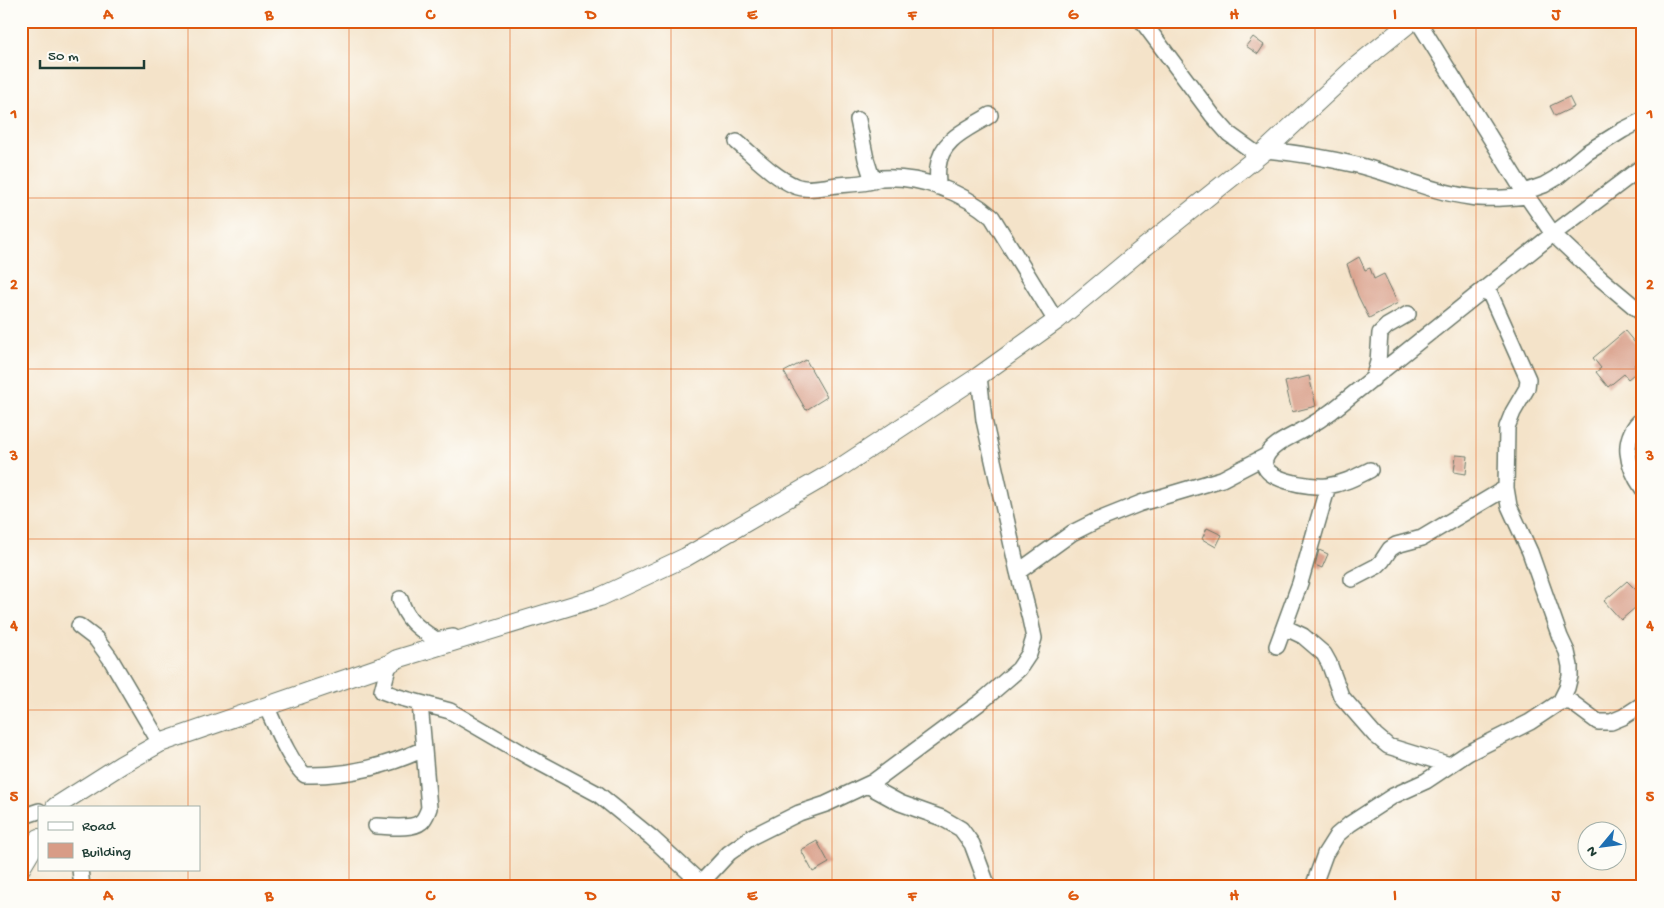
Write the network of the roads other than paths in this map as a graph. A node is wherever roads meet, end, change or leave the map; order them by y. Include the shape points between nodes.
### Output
1 (1142, 21) edge
2 (1412, 21) edge
3 (1418, 21) edge
4 (990, 115) dead end
5 (858, 120) dead end
6 (1643, 120) edge
7 (737, 142) dead end
8 (1262, 152) junction
9 (1643, 166) edge
10 (873, 181) junction
11 (938, 187) junction
12 (1526, 194) junction
13 (1553, 234) junction
14 (1487, 287) junction
15 (1408, 314) dead end
16 (1643, 314) edge
17 (1056, 322) junction
18 (979, 376) junction
19 (1373, 379) junction
20 (1643, 418) edge
21 (1266, 456) junction
22 (1370, 470) dead end
23 (1328, 486) junction
24 (1506, 488) junction
25 (1643, 489) edge
26 (1018, 572) junction
27 (1352, 579) dead end
28 (400, 599) dead end
29 (79, 626) dead end
30 (1284, 627) junction
31 (477, 634) junction
32 (1277, 646) dead end
33 (389, 664) junction
34 (1560, 702) junction
35 (420, 703) junction
36 (1643, 704) edge
37 (266, 706) junction
38 (160, 743) junction
39 (424, 749) junction
40 (1450, 765) junction
41 (867, 785) junction
42 (74, 801) edge
43 (54, 806) edge
44 (38, 811) edge
45 (21, 817) edge
46 (376, 826) dead end
47 (38, 840) edge
48 (21, 868) edge
49 (80, 870) edge
50 (699, 884) edge
51 (82, 887) edge
52 (988, 887) edge
53 (1313, 887) edge

1 - 8 street via 1229,134
2 - 8 street via 1355,67
3 - 12 street
4 - 11 street via 944,148 938,166
5 - 10 street
6 - 12 street via 1586,154 1556,178
7 - 10 street via 796,187
8 - 12 street via 1306,154 1358,165 1470,198 1500,199
8 - 17 street
9 - 13 street
10 - 11 street via 881,178 907,179
11 - 17 street via 978,205 992,217
12 - 13 street
13 - 14 street
13 - 16 street
14 - 19 street
14 - 24 street via 1528,379 1527,388 1507,426
15 - 19 street via 1380,333
17 - 18 street
18 - 26 street via 984,420
18 - 31 street via 838,469 686,557 600,597
19 - 21 street via 1332,411 1281,442
20 - 25 street via 1631,435 1626,450
21 - 23 street via 1266,469 1281,478 1303,485
21 - 26 street via 1222,479 1141,503 1096,521 1072,533
22 - 23 street
23 - 30 street
24 - 27 street via 1422,538 1396,545 1377,566
24 - 34 street via 1509,506 1530,552 1567,652 1570,676
26 - 41 street via 1034,638 1019,669 982,702
28 - 31 street via 404,613 436,640
29 - 38 street via 96,639 110,658
30 - 32 street
30 - 40 street via 1303,636 1324,654 1340,696 1374,735 1388,746
31 - 33 street
33 - 35 street via 382,691
33 - 37 street
34 - 36 street via 1571,702 1598,722 1611,722
34 - 40 street
35 - 39 street
35 - 50 street via 450,711 598,794 652,838
37 - 38 street
37 - 39 street via 292,758 305,775 385,765
38 - 42 street via 121,765
39 - 46 street via 429,808 423,821 417,825
40 - 53 street via 1426,781 1392,796 1337,835 1325,854
41 - 50 street via 753,836 729,853
41 - 52 street via 961,829 972,844
42 - 43 street
44 - 45 street
47 - 48 street
49 - 51 street

